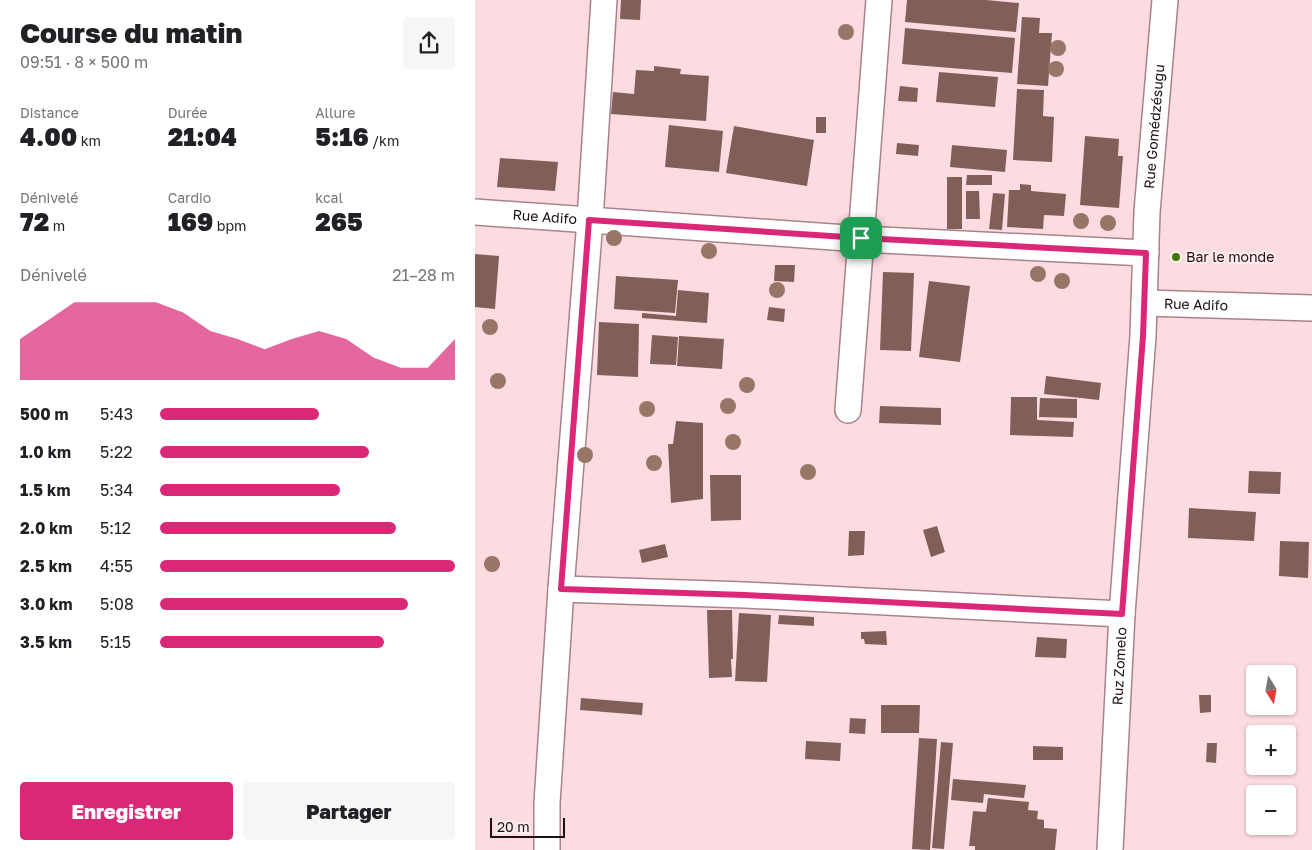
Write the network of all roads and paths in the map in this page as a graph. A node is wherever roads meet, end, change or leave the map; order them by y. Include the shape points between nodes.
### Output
1 (604, 0) edge
2 (879, 0) edge
3 (1165, 0) edge
4 (475, 212) edge
5 (589, 220) junction
6 (861, 238) junction
7 (1146, 253) junction
8 (1144, 303) junction
9 (1312, 308) edge
10 (847, 410) dead end
11 (561, 589) junction
12 (1122, 614) junction
13 (547, 850) edge
14 (1110, 850) edge

1 - 5 street
2 - 6 street
3 - 7 street, Rue Gomédzésugu
4 - 5 street, Rue Adifo
5 - 6 street, Rue Adifo
5 - 11 street
6 - 7 street, Rue Adifo
6 - 10 street
7 - 8 street
8 - 9 street, Rue Adifo
8 - 12 street, Ruz Zomelo
11 - 12 street
11 - 13 street via 547,803
12 - 14 street, Ruz Zomelo

